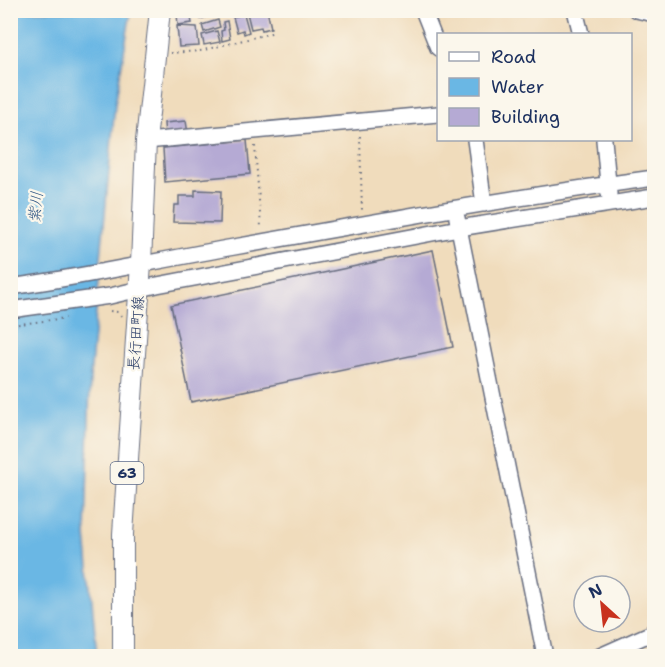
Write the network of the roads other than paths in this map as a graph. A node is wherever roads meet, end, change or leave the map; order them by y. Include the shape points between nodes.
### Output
1 (160, 10) edge
2 (423, 10) edge
3 (575, 10) edge
4 (636, 10) edge
5 (654, 14) edge
6 (581, 33) edge
7 (437, 45) edge
8 (437, 114) edge
9 (146, 141) junction
10 (475, 141) edge
11 (604, 141) edge
12 (654, 178) edge
13 (608, 184) junction
14 (654, 197) edge
15 (610, 203) junction
16 (484, 204) junction
17 (455, 209) junction
18 (459, 228) junction
19 (141, 264) junction
20 (10, 287) edge
21 (139, 289) junction
22 (10, 310) edge
23 (654, 632) edge
24 (123, 657) edge
25 (545, 657) edge
26 (600, 657) edge

1 - 9 main road, 長行田町線 / 63
2 - 7 street
3 - 6 street
4 - 5 street
8 - 9 street
9 - 19 main road, 長行田町線 / 63
10 - 16 street
11 - 13 street
12 - 13 street
13 - 15 street
13 - 16 street
14 - 15 street
15 - 18 street
16 - 17 street
17 - 18 street
17 - 19 street
18 - 21 street
18 - 25 street
19 - 20 street
19 - 21 main road, 長行田町線 / 63
21 - 22 street
21 - 24 main road, 長行田町線 / 63 via 123,534
23 - 26 street

